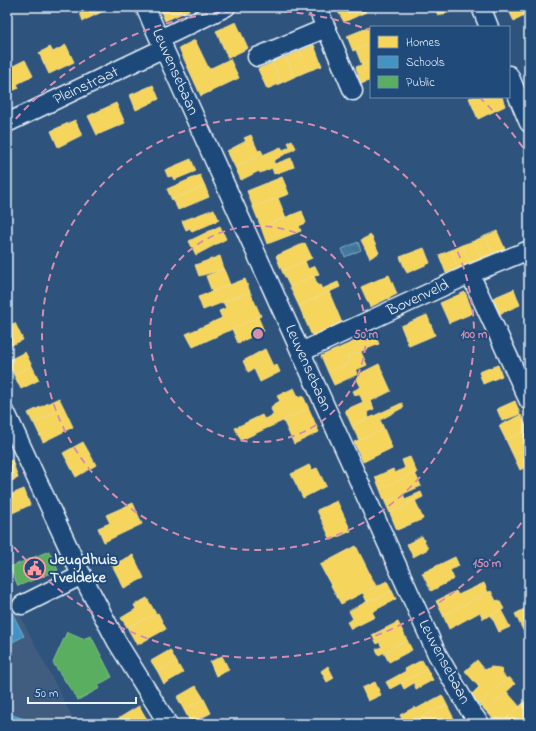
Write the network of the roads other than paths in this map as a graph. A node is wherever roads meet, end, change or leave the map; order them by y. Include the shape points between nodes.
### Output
1 (145, 7) edge
2 (226, 7) edge
3 (318, 7) edge
4 (481, 7) edge
5 (489, 26) edge
6 (326, 28) junction
7 (162, 44) junction
8 (257, 57) dead end
9 (510, 77) edge
10 (353, 91) dead end
11 (7, 123) edge
12 (529, 123) edge
13 (529, 250) edge
14 (470, 274) junction
15 (301, 352) junction
16 (529, 401) edge
17 (7, 415) edge
18 (82, 575) junction
19 (22, 605) dead end
20 (168, 724) edge
21 (480, 724) edge

1 - 7 street, Leuvensebaan
2 - 7 street, Pleinstraat
3 - 6 street
4 - 5 street
6 - 8 street
6 - 10 street
7 - 11 street, Pleinstraat
7 - 15 street, Leuvensebaan
9 - 12 street
13 - 14 street, Bovenveld
14 - 15 street, Bovenveld
14 - 16 street
15 - 21 street, Leuvensebaan via 437,654
17 - 18 street
18 - 19 street
18 - 20 street via 117,642

